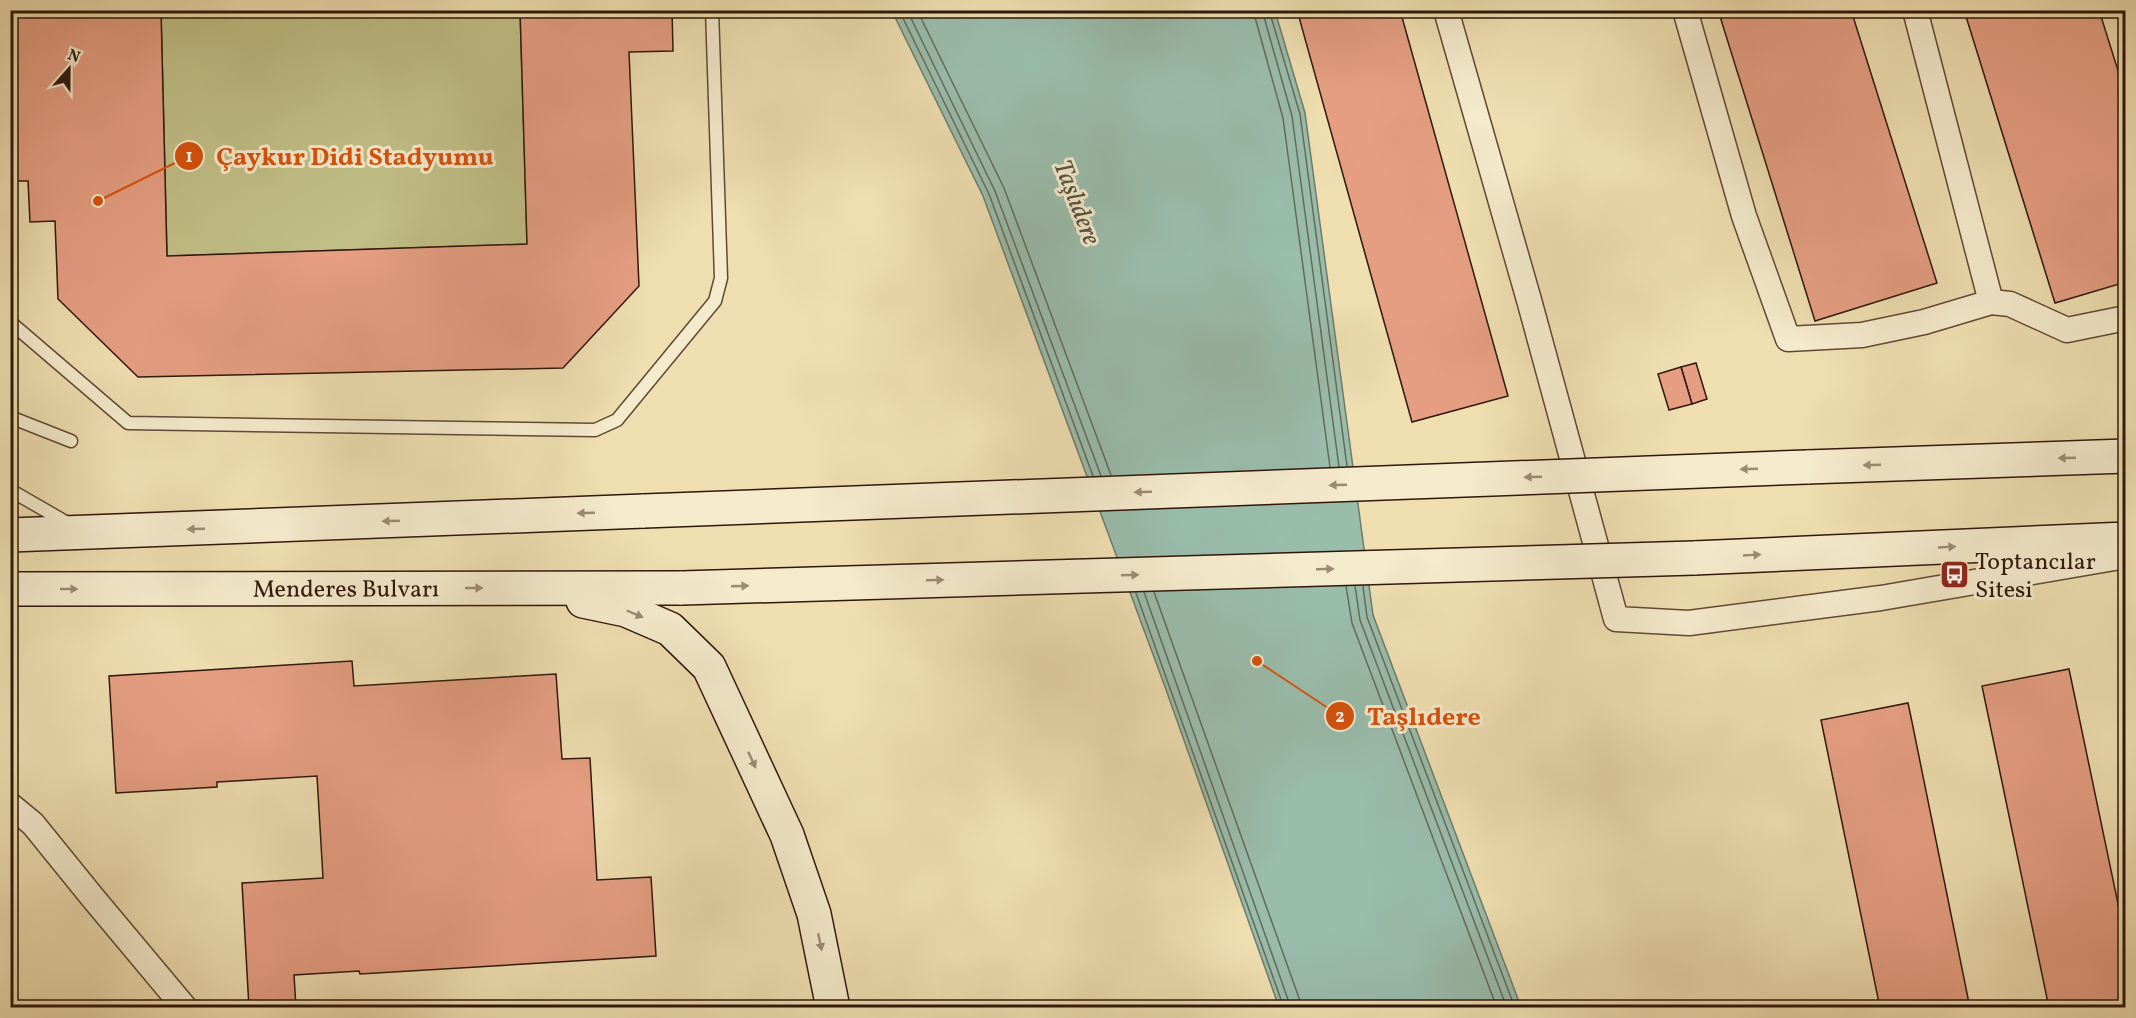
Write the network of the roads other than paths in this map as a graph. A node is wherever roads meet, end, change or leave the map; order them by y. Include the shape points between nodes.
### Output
1 (712, 10) edge
2 (1446, 10) edge
3 (1685, 10) edge
4 (1915, 10) edge
5 (1991, 302) junction
6 (2126, 318) edge
7 (10, 322) edge
8 (10, 417) edge
9 (71, 441) dead end
10 (2126, 456) edge
11 (10, 490) edge
12 (86, 533) junction
13 (10, 535) edge
14 (2126, 539) edge
15 (2126, 556) edge
16 (516, 588) junction
17 (10, 589) edge
18 (10, 805) edge
19 (185, 1008) edge
20 (833, 1008) edge

1 - 7 lane via 721,278 715,301 617,420 595,430 128,423
2 - 15 street via 1616,619 1689,623 1881,598
3 - 5 street via 1744,216 1788,339 1862,335
4 - 5 street
5 - 6 street via 2010,304 2067,330
8 - 9 lane
10 -> 12 main road, bridge
11 - 12 lane
12 - 13 main road
16 -> 14 main road, Menderes Bulvarı, bridge via 682,588 1694,558
17 -> 16 main road, Menderes Bulvarı
16 -> 20 main road via 626,610 670,629 709,668 787,835 814,914
18 - 19 street via 33,824

